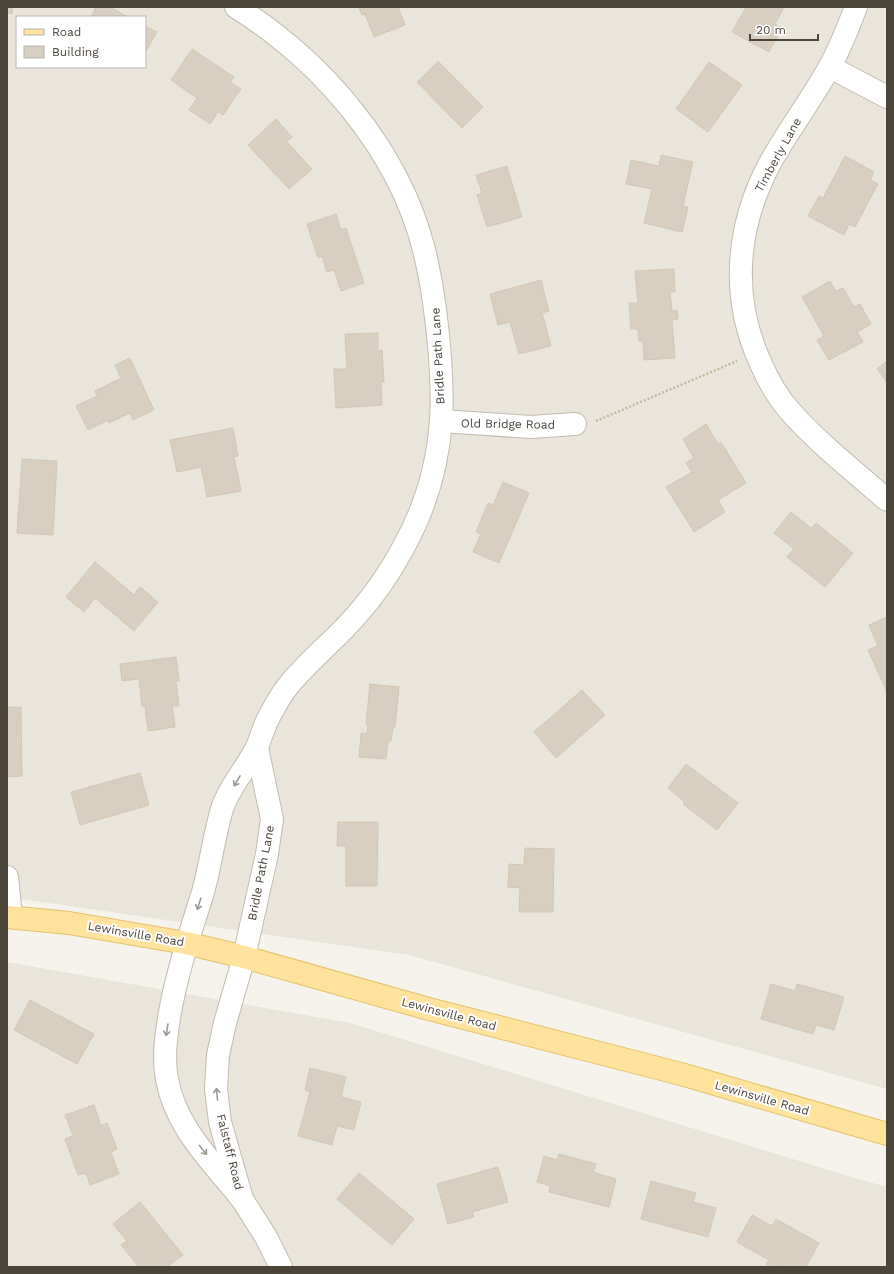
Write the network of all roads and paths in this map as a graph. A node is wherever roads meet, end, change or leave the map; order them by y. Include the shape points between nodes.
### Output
1 (856, 7) edge
2 (243, 9) edge
3 (830, 67) junction
4 (887, 96) edge
5 (755, 352) junction
6 (441, 421) junction
7 (584, 423) joint
8 (887, 500) edge
9 (257, 748) junction
10 (7, 877) edge
11 (9, 917) edge
12 (186, 943) junction
13 (244, 957) junction
14 (887, 1134) edge
15 (242, 1200) junction
16 (281, 1267) edge

1 - 3 street, Timberly Lane
2 - 6 street, Bridle Path Lane via 285,42 326,80 362,122 388,161 409,205 424,248 435,302 442,377
3 - 4 street
3 - 5 street, Timberly Lane via 771,162 760,182 749,212 742,245 740,278 744,314
5 - 7 path
5 - 8 street, Timberly Lane via 769,382 788,409 812,435
6 - 7 street, Old Bridge Road via 531,427
6 - 9 street, Bridle Path Lane via 434,466 422,508 403,549 381,585 354,619 287,688 268,720
9 -> 12 street via 224,803 203,890
9 - 13 street, Bridle Path Lane via 272,818 267,854
10 - 11 street
11 - 12 main road, Lewinsville Road via 69,923
12 - 13 main road, Lewinsville Road
12 -> 15 street via 172,998 165,1049 167,1080 175,1107 187,1131
13 - 14 main road, Lewinsville Road via 429,1009 681,1074
15 -> 13 street, Falstaff Road via 220,1122 216,1089 218,1055
15 - 16 street, Falstaff Road via 266,1237

